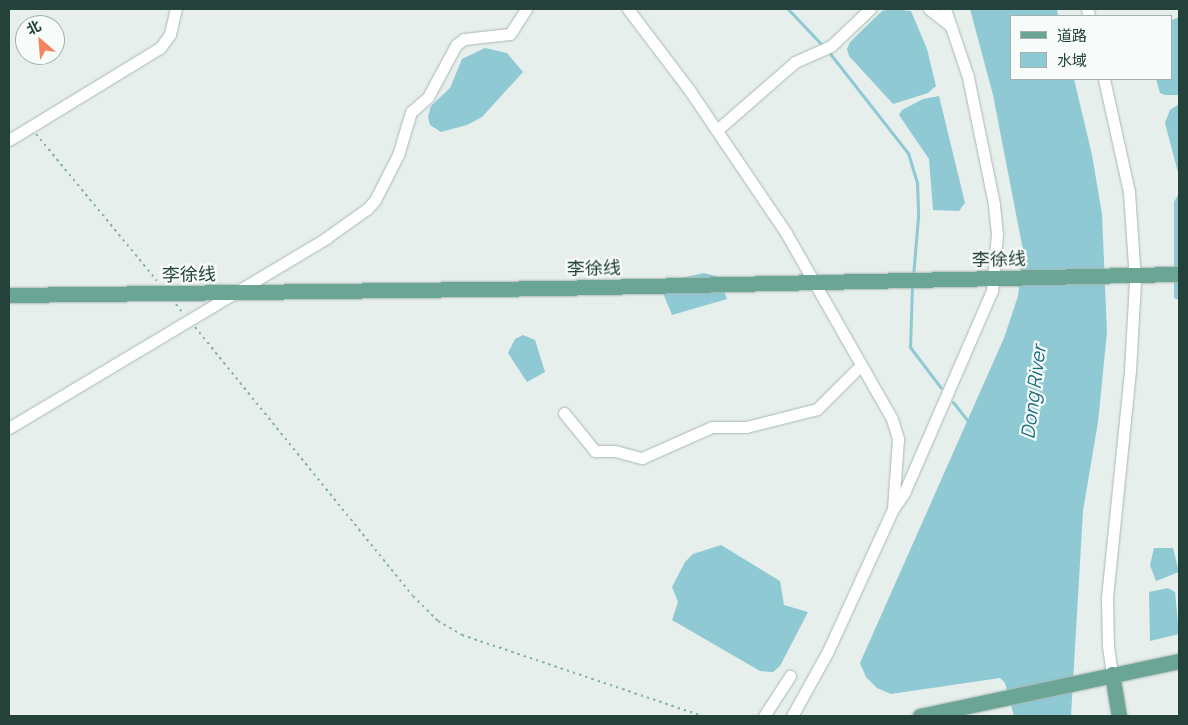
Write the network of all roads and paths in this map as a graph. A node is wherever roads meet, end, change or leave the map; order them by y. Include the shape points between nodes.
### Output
1 (176, 9) edge
2 (526, 9) edge
3 (628, 9) edge
4 (870, 9) edge
5 (929, 9) edge
6 (945, 9) edge
7 (952, 26) junction
8 (1104, 80) edge
9 (30, 127) junction
10 (717, 130) junction
11 (9, 140) edge
12 (1179, 274) edge
13 (158, 283) dead end
14 (9, 295) edge
15 (170, 298) dead end
16 (189, 320) junction
17 (861, 365) junction
18 (564, 413) dead end
19 (9, 428) edge
20 (893, 509) junction
21 (1179, 662) edge
22 (1109, 675) junction
23 (790, 676) dead end
24 (702, 716) edge
25 (764, 716) edge
26 (792, 716) edge
27 (920, 716) edge
28 (1118, 716) edge

1 - 9 street via 170,34 160,48
2 - 16 street via 510,34 464,39 456,45 428,97 411,112 398,155 372,205 326,238
3 - 10 street
4 - 10 street via 831,46 795,62
5 - 7 street
6 - 7 street
7 - 20 street via 968,78 994,204 996,265 992,291 904,493
8 - 22 street via 1129,192 1135,281 1130,371 1107,598
9 - 11 street
9 - 13 path
10 - 17 street via 786,234
12 - 14 main road, 李徐线 via 555,288
15 - 16 path
16 - 19 street
16 - 24 path via 413,596 438,621 462,635
17 - 18 street via 818,409 746,427 712,427 642,458 615,451 595,451
17 - 20 street via 892,419 898,438
20 - 26 street via 828,652
21 - 22 main road
22 - 27 main road
22 - 28 main road
23 - 25 street

